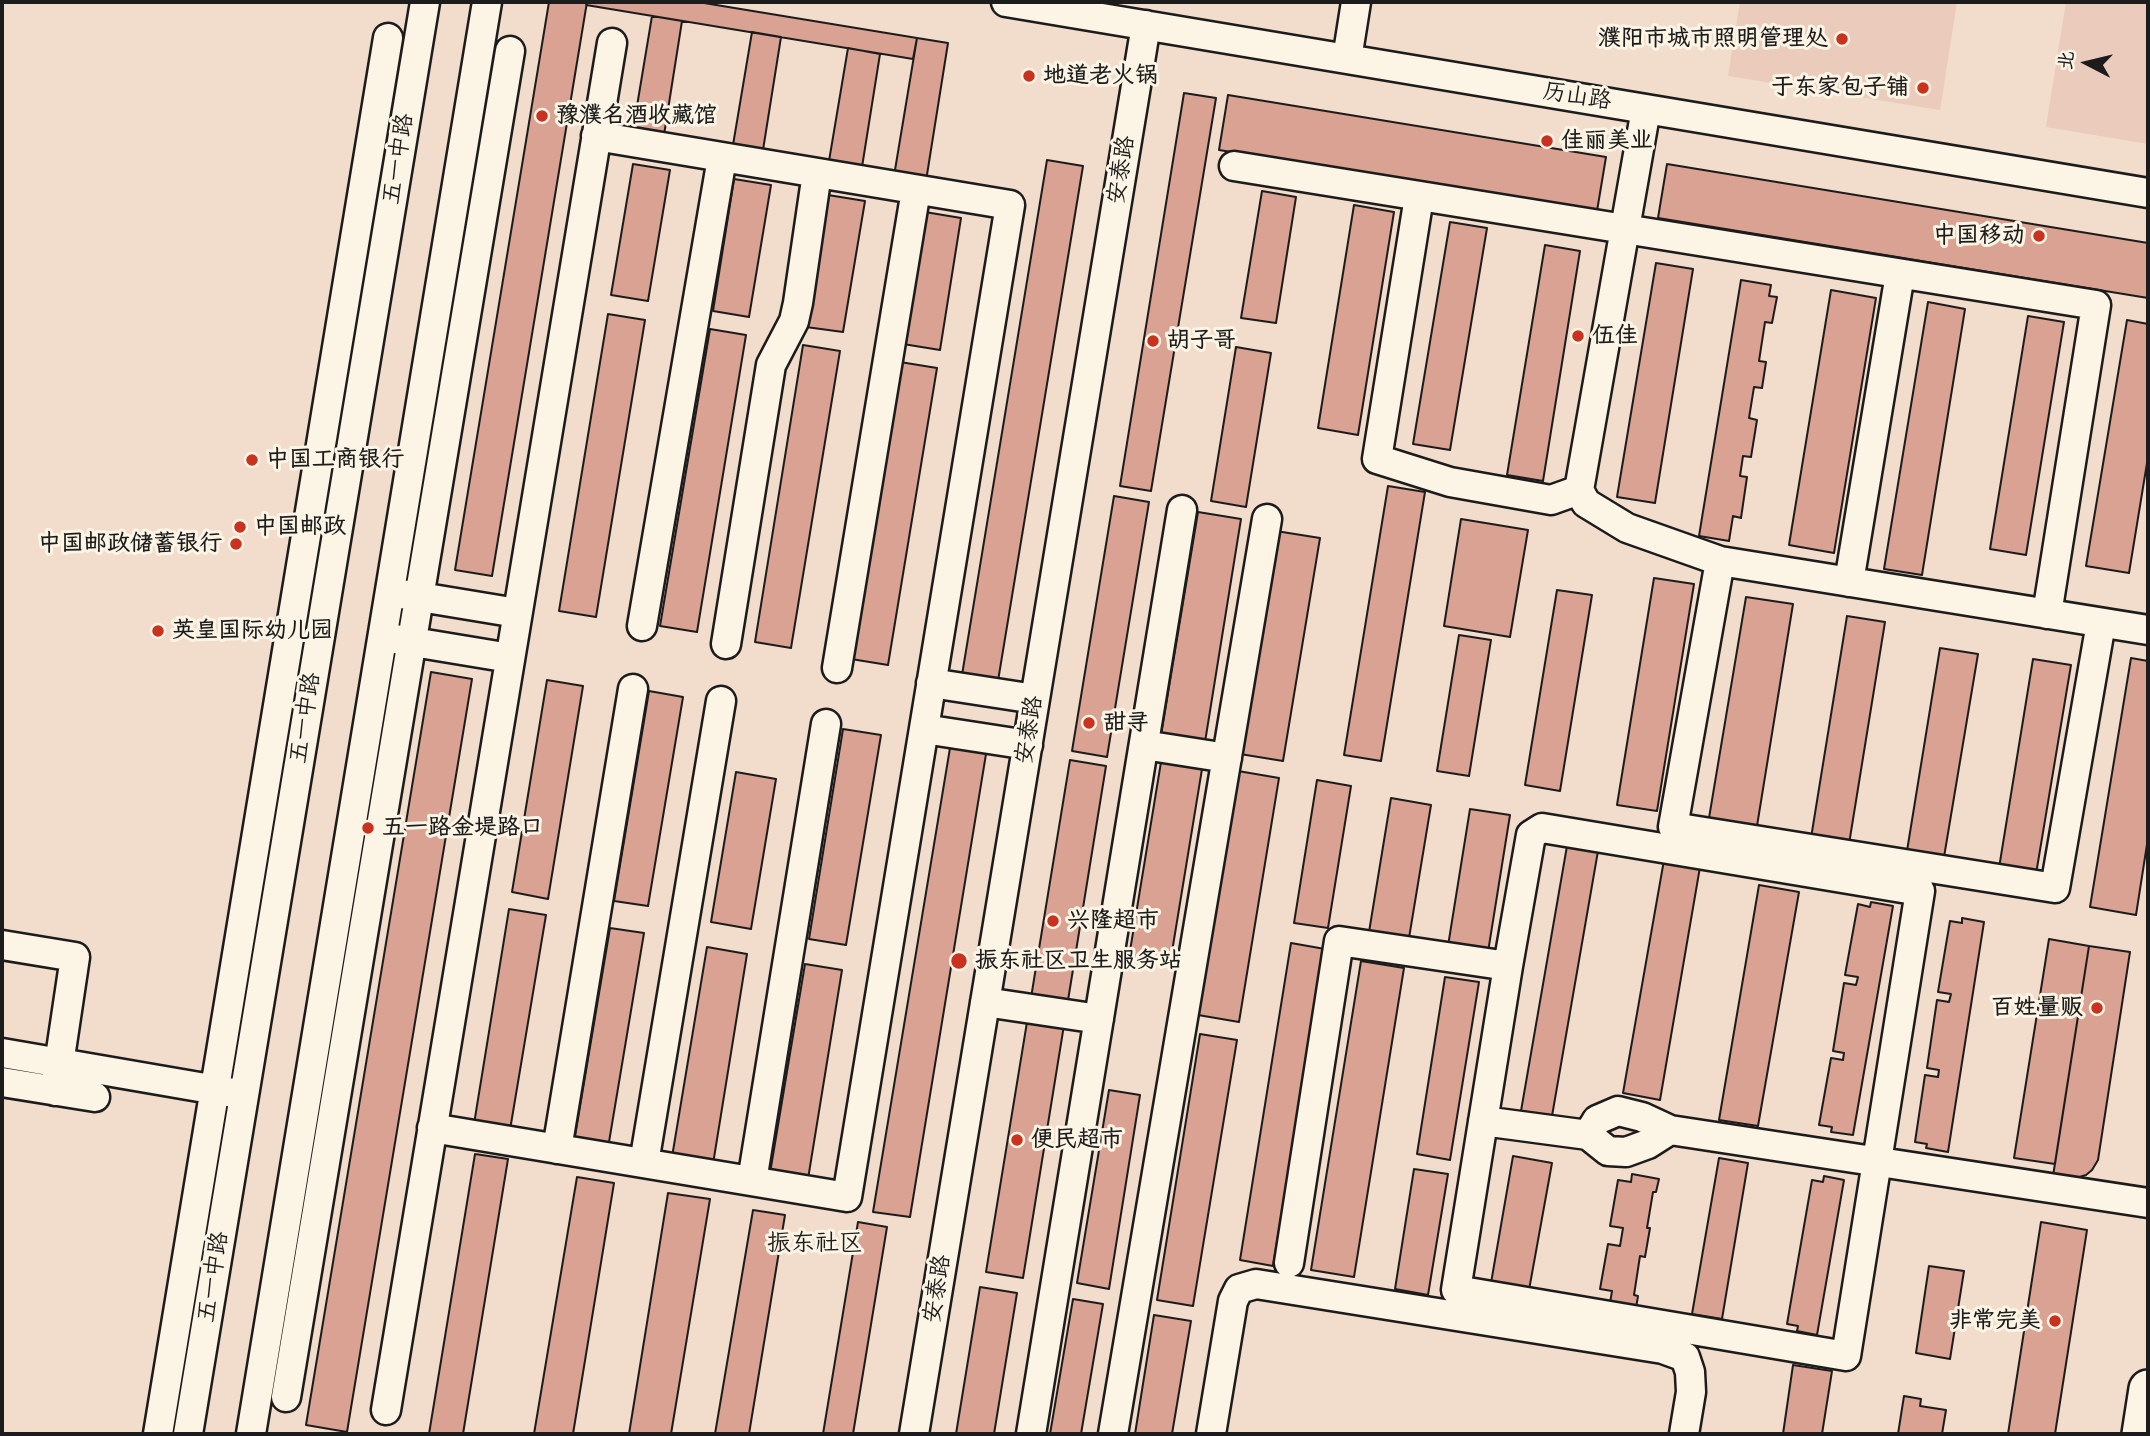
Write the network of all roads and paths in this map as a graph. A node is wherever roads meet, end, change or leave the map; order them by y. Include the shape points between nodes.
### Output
1 (425, 2) edge
2 (487, 2) edge
3 (1013, 2) edge
4 (1356, 2) edge
5 (1146, 25) junction
6 (387, 38) dead end
7 (612, 43) dead end
8 (510, 51) dead end
9 (1347, 59) junction
10 (1646, 109) junction
11 (596, 136) junction
12 (722, 158) junction
13 (1234, 166) dead end
14 (817, 173) junction
15 (916, 190) junction
16 (2148, 193) edge
17 (1419, 197) junction
18 (1625, 230) junction
19 (1900, 274) junction
20 (1578, 490) junction
21 (1182, 510) dead end
22 (1267, 519) dead end
23 (1720, 561) junction
24 (1849, 582) junction
25 (389, 592) junction
26 (419, 597) junction
27 (517, 613) junction
28 (2047, 614) junction
29 (2101, 623) junction
30 (642, 626) dead end
31 (2148, 630) edge
32 (382, 636) junction
33 (412, 642) junction
34 (726, 643) dead end
35 (510, 658) junction
36 (837, 668) dead end
37 (932, 682) junction
38 (633, 689) dead end
39 (1035, 699) junction
40 (721, 701) dead end
41 (826, 724) dead end
42 (924, 729) junction
43 (1028, 745) junction
44 (1144, 745) junction
45 (1227, 758) junction
46 (2, 945) edge
47 (1508, 966) junction
48 (985, 1002) junction
49 (1099, 1020) junction
50 (2, 1053) edge
51 (59, 1063) junction
52 (2, 1082) edge
53 (215, 1090) junction
54 (55, 1091) junction
55 (244, 1094) junction
56 (94, 1097) dead end
57 (1483, 1121) junction
58 (432, 1128) junction
59 (1670, 1130) junction
60 (1588, 1135) junction
61 (557, 1149) junction
62 (1877, 1162) junction
63 (644, 1163) junction
64 (752, 1181) junction
65 (2148, 1203) edge
66 (1289, 1263) dead end
67 (2148, 1389) edge
68 (286, 1397) dead end
69 (386, 1410) dead end
70 (158, 1434) edge
71 (188, 1434) edge
72 (251, 1434) edge
73 (914, 1434) edge
74 (1031, 1434) edge
75 (1113, 1434) edge
76 (1211, 1434) edge
77 (1684, 1434) edge
78 (2141, 1434) edge

1 - 55 street, 五一中路
2 - 25 street
3 - 5 street, 历山路
4 - 9 street
5 - 9 street, 历山路
5 - 39 street, 安泰路
6 - 53 street
7 - 11 street
8 - 26 street
9 - 10 street, 历山路
10 - 16 street, 历山路
10 - 18 street
11 - 12 street
11 - 27 street
12 - 14 street
12 - 30 street
13 - 17 street
14 - 15 street
14 - 34 street via 794,321 771,365
15 - 36 street
15 - 37 street via 1010,205
17 - 18 street
17 - 20 street via 1377,459 1450,482 1551,500
18 - 19 street
18 - 20 street
19 - 24 street
19 - 28 street via 2096,305
20 - 23 street via 1586,503 1628,528
21 - 44 street
22 - 45 street
23 - 24 street
23 - 29 street via 1673,827 2055,888
24 - 28 street
25 - 26 street
25 - 32 street
26 - 27 street
26 - 33 street
27 - 35 street
28 - 29 street
29 - 31 street
32 - 33 street
32 - 72 street
33 - 35 street
33 - 68 street
35 - 58 street
37 - 39 street
37 - 42 street
38 - 61 street
39 - 43 street, 安泰路
40 - 63 street
41 - 64 street
42 - 43 street
42 - 64 street via 846,1197
43 - 48 street, 安泰路
44 - 45 street
44 - 49 street
45 - 75 street
46 - 51 street via 75,957
47 - 57 street
47 - 62 street via 1531,835 1542,828 1920,891
47 - 66 street via 1339,941
48 - 49 street
48 - 73 street, 安泰路
49 - 74 street
50 - 51 street
51 - 53 street
51 - 54 street
52 - 54 street
53 - 55 street
53 - 70 street
54 - 56 street
55 - 71 street, 五一中路
57 - 60 street
57 - 62 street via 1456,1290 1846,1356
58 - 61 street
58 - 69 street
59 - 60 street via 1626,1152 1608,1151
59 - 60 street via 1642,1116 1618,1111 1597,1120
59 - 62 street
61 - 63 street
62 - 65 street
63 - 64 street
67 - 78 main road
76 - 77 street via 1233,1301 1239,1289 1256,1284 1663,1349 1685,1357 1690,1372

